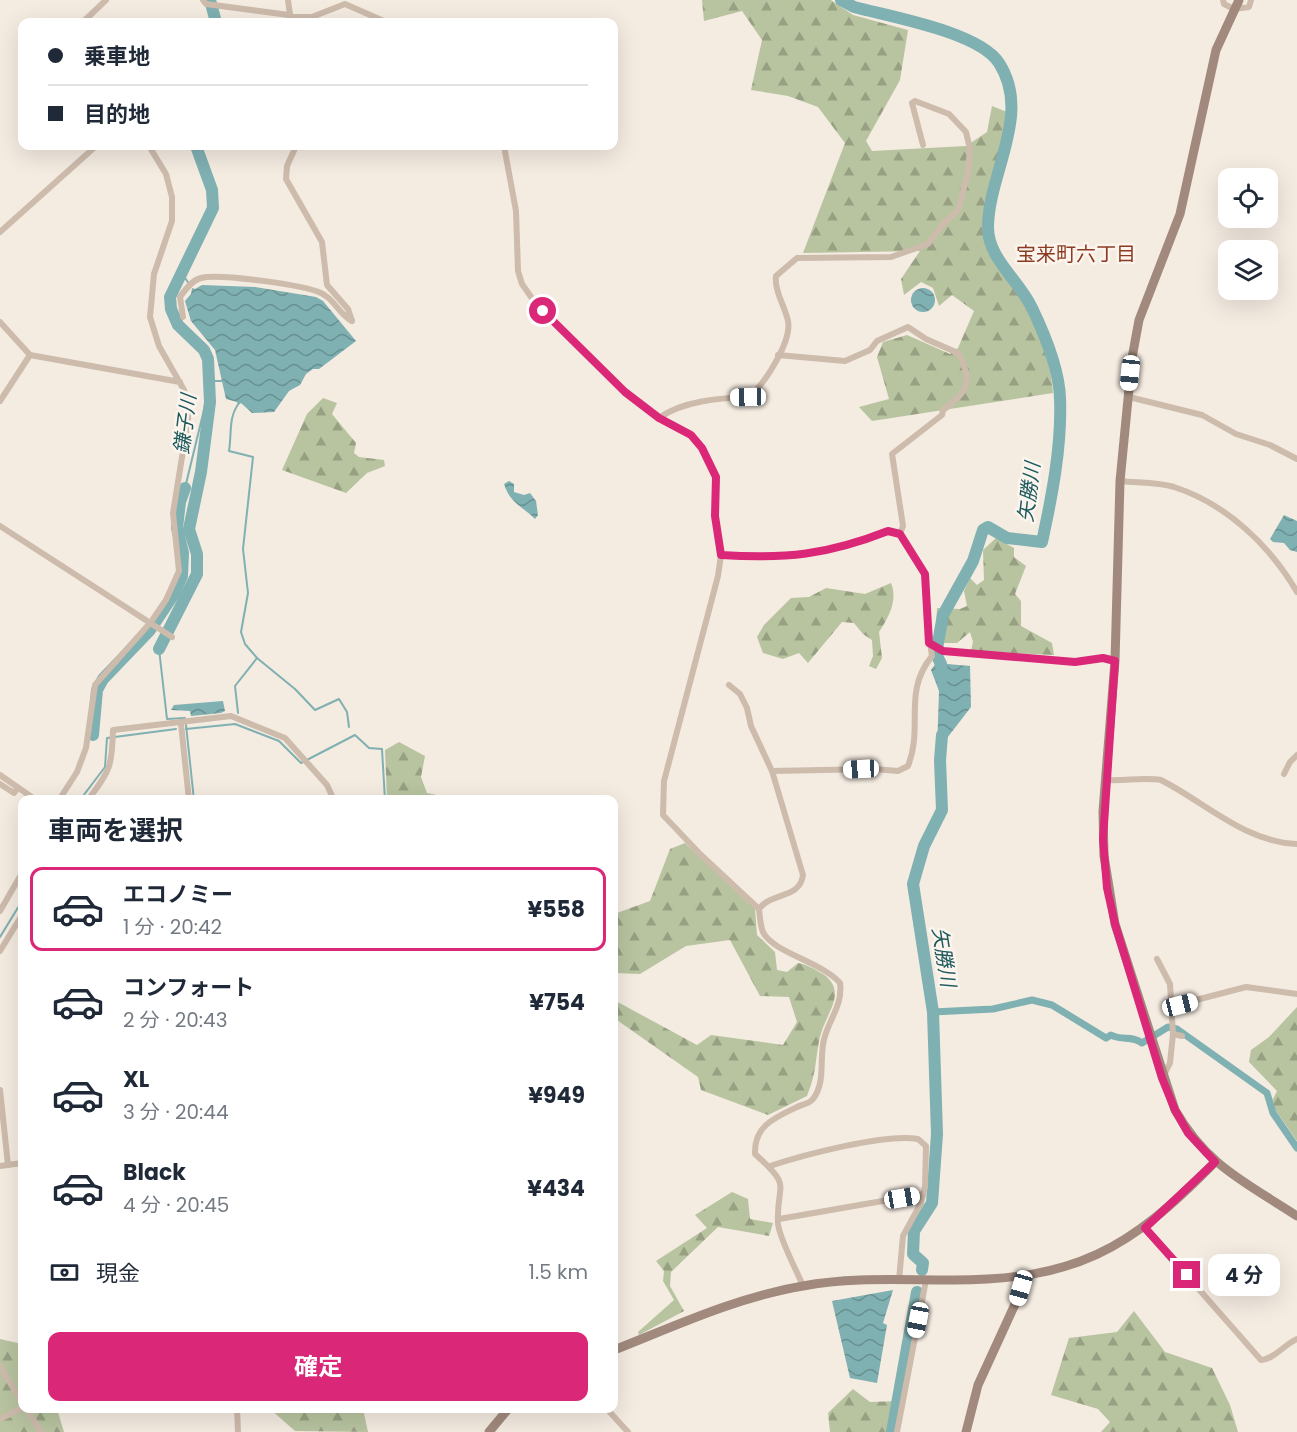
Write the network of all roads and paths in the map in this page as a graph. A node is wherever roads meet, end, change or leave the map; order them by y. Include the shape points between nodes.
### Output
1 (106, 0) edge
2 (204, 0) edge
3 (288, 0) edge
4 (1224, 0) edge
5 (1239, 0) edge
6 (1251, 0) edge
7 (1234, 9) junction
8 (87, 18) edge
9 (290, 18) edge
10 (378, 18) edge
11 (923, 145) dead end
12 (92, 150) edge
13 (151, 150) edge
14 (294, 150) edge
15 (505, 150) edge
16 (0, 232) edge
17 (183, 317) dead end
18 (0, 322) edge
19 (778, 355) junction
20 (30, 356) junction
21 (180, 382) junction
22 (1, 397) edge
23 (1129, 397) junction
24 (659, 418) junction
25 (1297, 459) edge
26 (1120, 481) junction
27 (0, 526) edge
28 (900, 534) junction
29 (721, 555) junction
30 (1297, 592) edge
31 (152, 622) junction
32 (172, 637) dead end
33 (929, 643) junction
34 (1115, 661) junction
35 (729, 685) dead end
36 (181, 724) junction
37 (1297, 756) edge
38 (772, 771) junction
39 (1284, 774) dead end
40 (0, 775) edge
41 (1108, 780) junction
42 (0, 784) edge
43 (18, 788) junction
44 (28, 795) edge
45 (62, 795) edge
46 (92, 795) edge
47 (188, 795) edge
48 (332, 795) edge
49 (1297, 844) edge
50 (18, 880) edge
51 (759, 909) junction
52 (0, 911) edge
53 (18, 922) edge
54 (0, 951) edge
55 (1157, 959) dead end
56 (1297, 994) edge
57 (1173, 1006) junction
58 (1173, 1034) junction
59 (1182, 1036) dead end
60 (1162, 1078) junction
61 (0, 1090) edge
62 (1215, 1162) junction
63 (18, 1164) edge
64 (8, 1165) junction
65 (0, 1166) edge
66 (770, 1166) junction
67 (923, 1194) junction
68 (1297, 1216) edge
69 (779, 1219) junction
70 (1145, 1228) junction
71 (1024, 1276) junction
72 (899, 1280) junction
73 (926, 1280) junction
74 (803, 1286) junction
75 (1297, 1340) edge
76 (618, 1348) edge
77 (0, 1366) edge
78 (18, 1396) edge
79 (18, 1411) edge
80 (28, 1413) edge
81 (237, 1413) edge
82 (505, 1413) edge
83 (611, 1413) edge
84 (0, 1419) edge
85 (41, 1432) edge
86 (238, 1432) edge
87 (489, 1432) edge
88 (628, 1432) edge
89 (897, 1432) edge
90 (966, 1432) edge

1 - 8 street
2 - 9 street via 206,4
3 - 9 street
4 - 7 street
5 - 7 street
6 - 7 street via 1249,7
7 - 23 street via 1216,50 1180,214 1142,309
9 - 10 street via 312,17 345,4
11 - 19 street via 912,103 915,101 949,114 966,132 970,149 968,173 958,210 928,244 891,257 797,258 784,268 775,280 789,327
12 - 16 street
13 - 21 street via 166,174 172,220 154,274 150,317 159,346
14 - 17 street via 286,179 322,242 327,285 348,309 352,321 321,293 256,280 207,278 197,280 180,297
15 - 24 street via 516,211 518,271 529,297 625,392
18 - 20 street
19 - 24 street via 762,385 748,397 691,404
19 - 28 street via 845,361 908,327 958,353 969,379 966,387 942,415 892,454 903,526
20 - 21 street
20 - 22 street
21 - 31 street via 188,405 188,420 173,513 178,571
23 - 25 street via 1202,415
23 - 26 street
24 - 29 street via 691,435 716,477 715,516
26 - 30 street via 1174,487 1221,509 1280,562
26 - 34 street
27 - 31 street
28 - 29 street via 888,531 815,554
28 - 33 street via 925,574
29 - 51 street via 716,588 664,781 663,815
31 - 32 street
31 - 45 street via 95,685 86,748
33 - 34 street via 943,651 1075,662 1103,658
33 - 38 street via 932,656 920,670 915,686 915,724 910,761 904,769
34 - 41 street
35 - 38 street via 740,694 747,708
36 - 46 street via 113,730 112,762
36 - 47 street
36 - 48 street via 231,716 278,733 327,785
37 - 39 street
38 - 51 street via 803,875 794,891 773,897
40 - 43 street
41 - 49 street via 1161,780 1222,818 1274,843
41 - 60 street via 1103,829 1107,888
42 - 43 street via 14,793
43 - 44 street
50 - 52 street
51 - 66 street via 766,938 835,978 841,989 824,1040 816,1093 808,1103 766,1124 757,1136 755,1154
53 - 54 street
55 - 57 street via 1170,984
56 - 57 street via 1245,987
57 - 58 street
58 - 59 street
58 - 60 street via 1170,1063
60 - 62 street via 1188,1133
61 - 64 street
62 - 68 street
62 - 70 street
63 - 64 street
64 - 65 street
66 - 67 street via 804,1154 918,1139 927,1151
66 - 69 street via 782,1190
67 - 69 street
67 - 72 street via 903,1236
69 - 74 street
70 - 71 street via 1093,1257
70 - 75 street via 1261,1360 1269,1359
71 - 73 street
71 - 90 street via 981,1377
72 - 73 street
72 - 74 street
73 - 89 street
74 - 76 street via 732,1304
77 - 78 street
79 - 84 street
80 - 85 street
81 - 86 street
82 - 87 street
83 - 88 street

